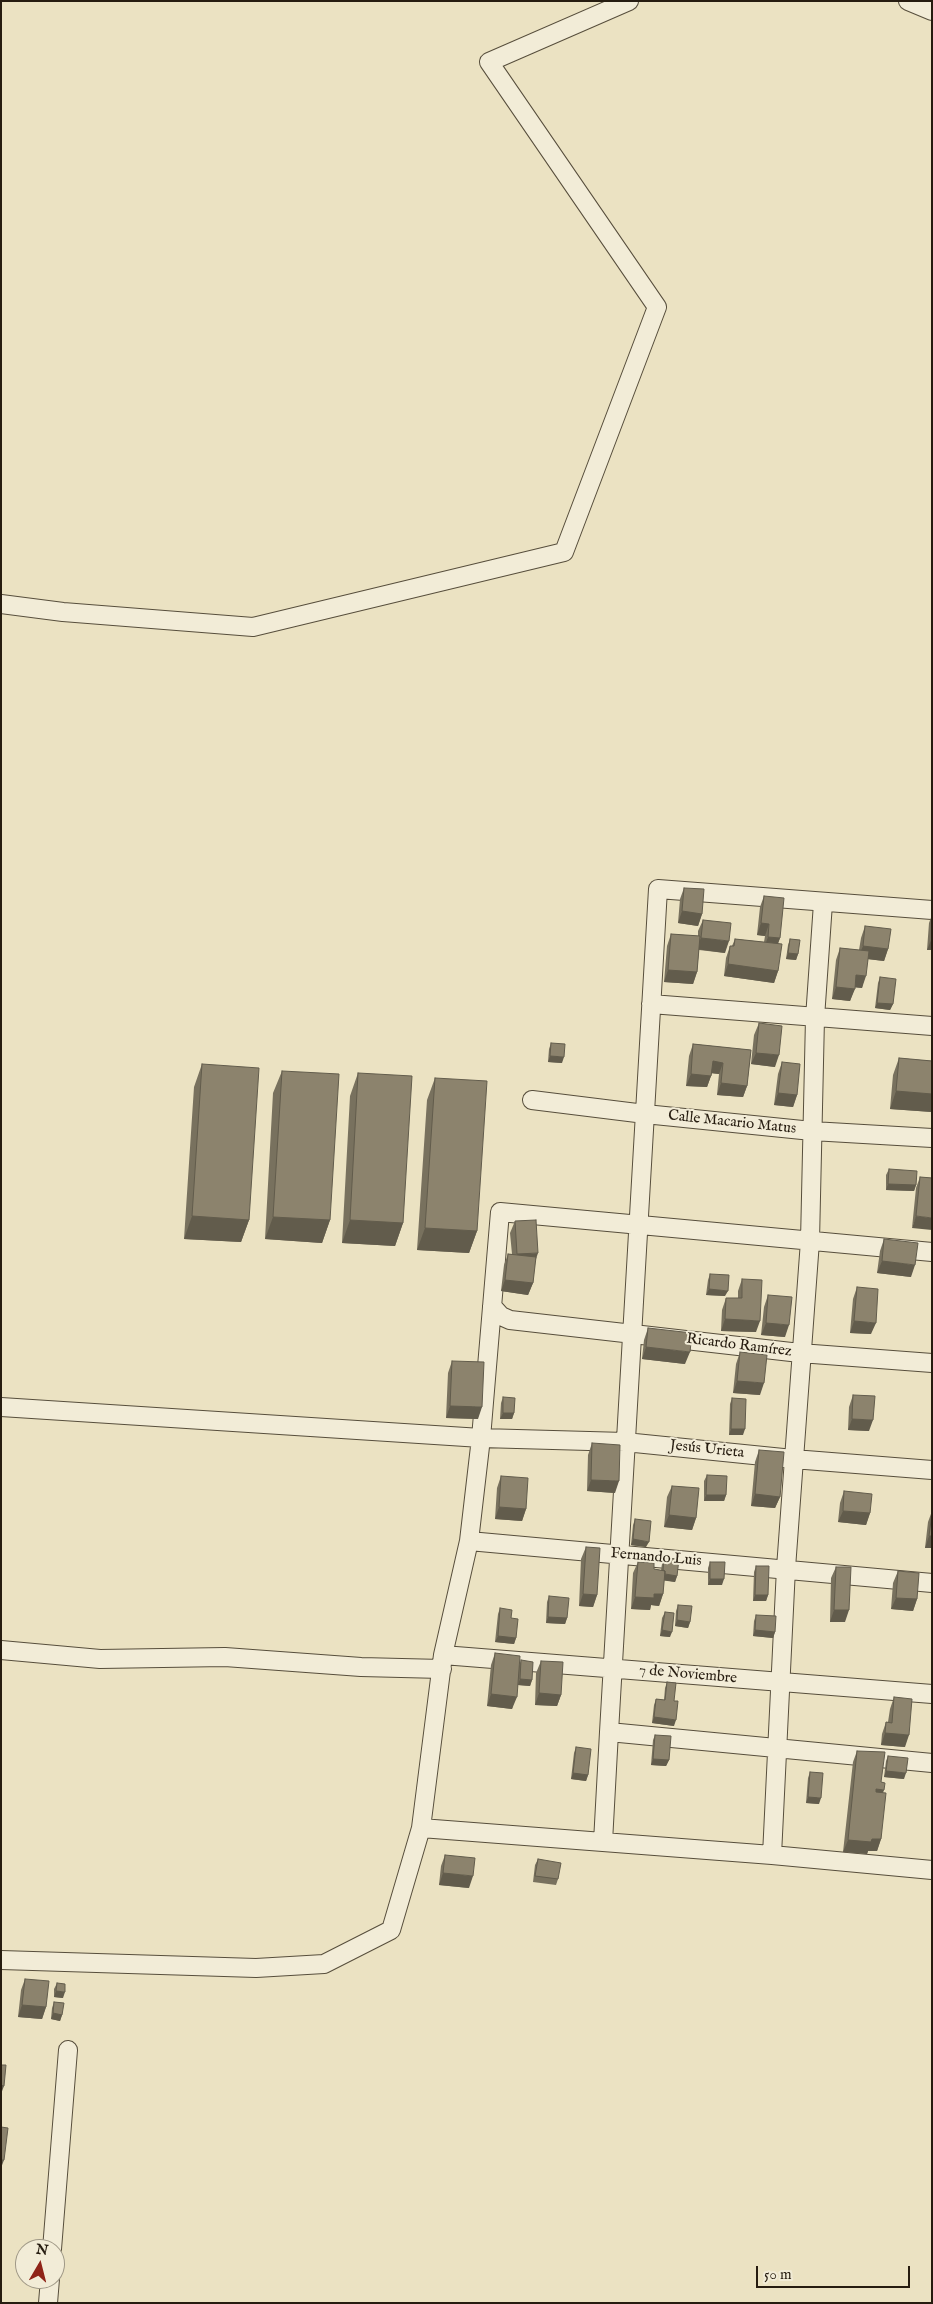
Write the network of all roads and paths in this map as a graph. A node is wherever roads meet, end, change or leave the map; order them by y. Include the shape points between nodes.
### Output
1 (629, 1) edge
2 (908, 1) edge
3 (932, 11) edge
4 (1, 604) edge
5 (823, 903) junction
6 (932, 910) edge
7 (651, 1004) junction
8 (815, 1018) junction
9 (932, 1026) edge
10 (532, 1100) dead end
11 (644, 1114) junction
12 (812, 1131) junction
13 (932, 1138) edge
14 (638, 1223) junction
15 (810, 1241) junction
16 (932, 1252) edge
17 (492, 1306) junction
18 (632, 1333) junction
19 (800, 1353) junction
20 (932, 1363) edge
21 (1, 1406) edge
22 (481, 1438) junction
23 (625, 1442) junction
24 (793, 1459) junction
25 (932, 1470) edge
26 (469, 1541) junction
27 (619, 1555) junction
28 (786, 1568) junction
29 (932, 1583) edge
30 (1, 1650) edge
31 (443, 1662) junction
32 (612, 1668) junction
33 (780, 1682) junction
34 (932, 1694) edge
35 (608, 1732) junction
36 (778, 1750) junction
37 (932, 1763) edge
38 (421, 1828) junction
39 (603, 1842) junction
40 (772, 1855) junction
41 (932, 1870) edge
42 (1, 1960) edge
43 (68, 2050) dead end
44 (53, 2239) edge
45 (49, 2289) edge
46 (48, 2303) edge

1 - 4 street via 490,62 657,307 564,552 253,628
2 - 3 street
5 - 6 street
5 - 7 street via 658,889
5 - 8 street
7 - 8 street
7 - 11 street
8 - 9 street
8 - 12 street
10 - 11 street, Calle Macario Matus
11 - 12 street, Calle Macario Matus
11 - 14 street
12 - 13 street, Calle Macario Matus
12 - 15 street
14 - 15 street
14 - 17 street via 500,1212
14 - 18 street
15 - 16 street
15 - 19 street
17 - 18 street, Ricardo Ramírez via 510,1320
17 - 22 street
18 - 19 street, Ricardo Ramírez
18 - 23 street
19 - 20 street, Ricardo Ramírez
19 - 24 street
21 - 22 street, Jesús Urieta
22 - 23 street, Jesús Urieta
22 - 26 street
23 - 24 street, Jesús Urieta
23 - 27 street
24 - 25 street, Jesús Urieta
24 - 28 street
26 - 27 street, Fernando Luis
26 - 31 street
27 - 28 street, Fernando Luis
27 - 32 street
28 - 29 street, Fernando Luis
28 - 33 street
30 - 31 street, 7 de Noviembre via 100,1659 225,1657 361,1667
31 - 32 street, 7 de Noviembre
31 - 38 street
32 - 33 street, 7 de Noviembre
32 - 35 street
33 - 34 street, 7 de Noviembre
33 - 36 street
35 - 36 street
35 - 39 street
36 - 37 street
36 - 40 street
38 - 39 street
38 - 42 street via 391,1930 324,1964 256,1968
39 - 40 street
40 - 41 street
43 - 44 street
45 - 46 street

